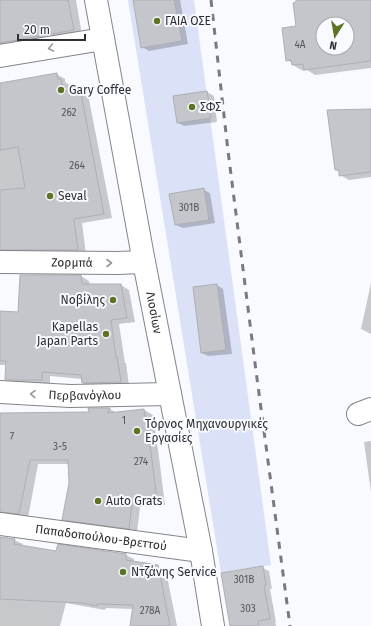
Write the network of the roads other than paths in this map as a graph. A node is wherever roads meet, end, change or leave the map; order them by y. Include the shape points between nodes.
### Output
1 (96, 0) edge
2 (103, 39) junction
3 (0, 56) edge
4 (0, 262) edge
5 (144, 262) junction
6 (0, 392) edge
7 (170, 394) junction
8 (0, 524) edge
9 (201, 551) junction
10 (213, 626) edge

1 - 2 main road, Λιοσίων
2 -> 3 main road
2 - 5 main road, Λιοσίων
4 -> 5 main road, Ζορμπά
5 - 7 main road, Λιοσίων
7 -> 6 main road, Περβανόγλου via 70,396
7 - 9 main road, Λιοσίων
8 - 9 main road, Παπαδοπούλου-Βρεττού
9 - 10 main road, Λιοσίων

